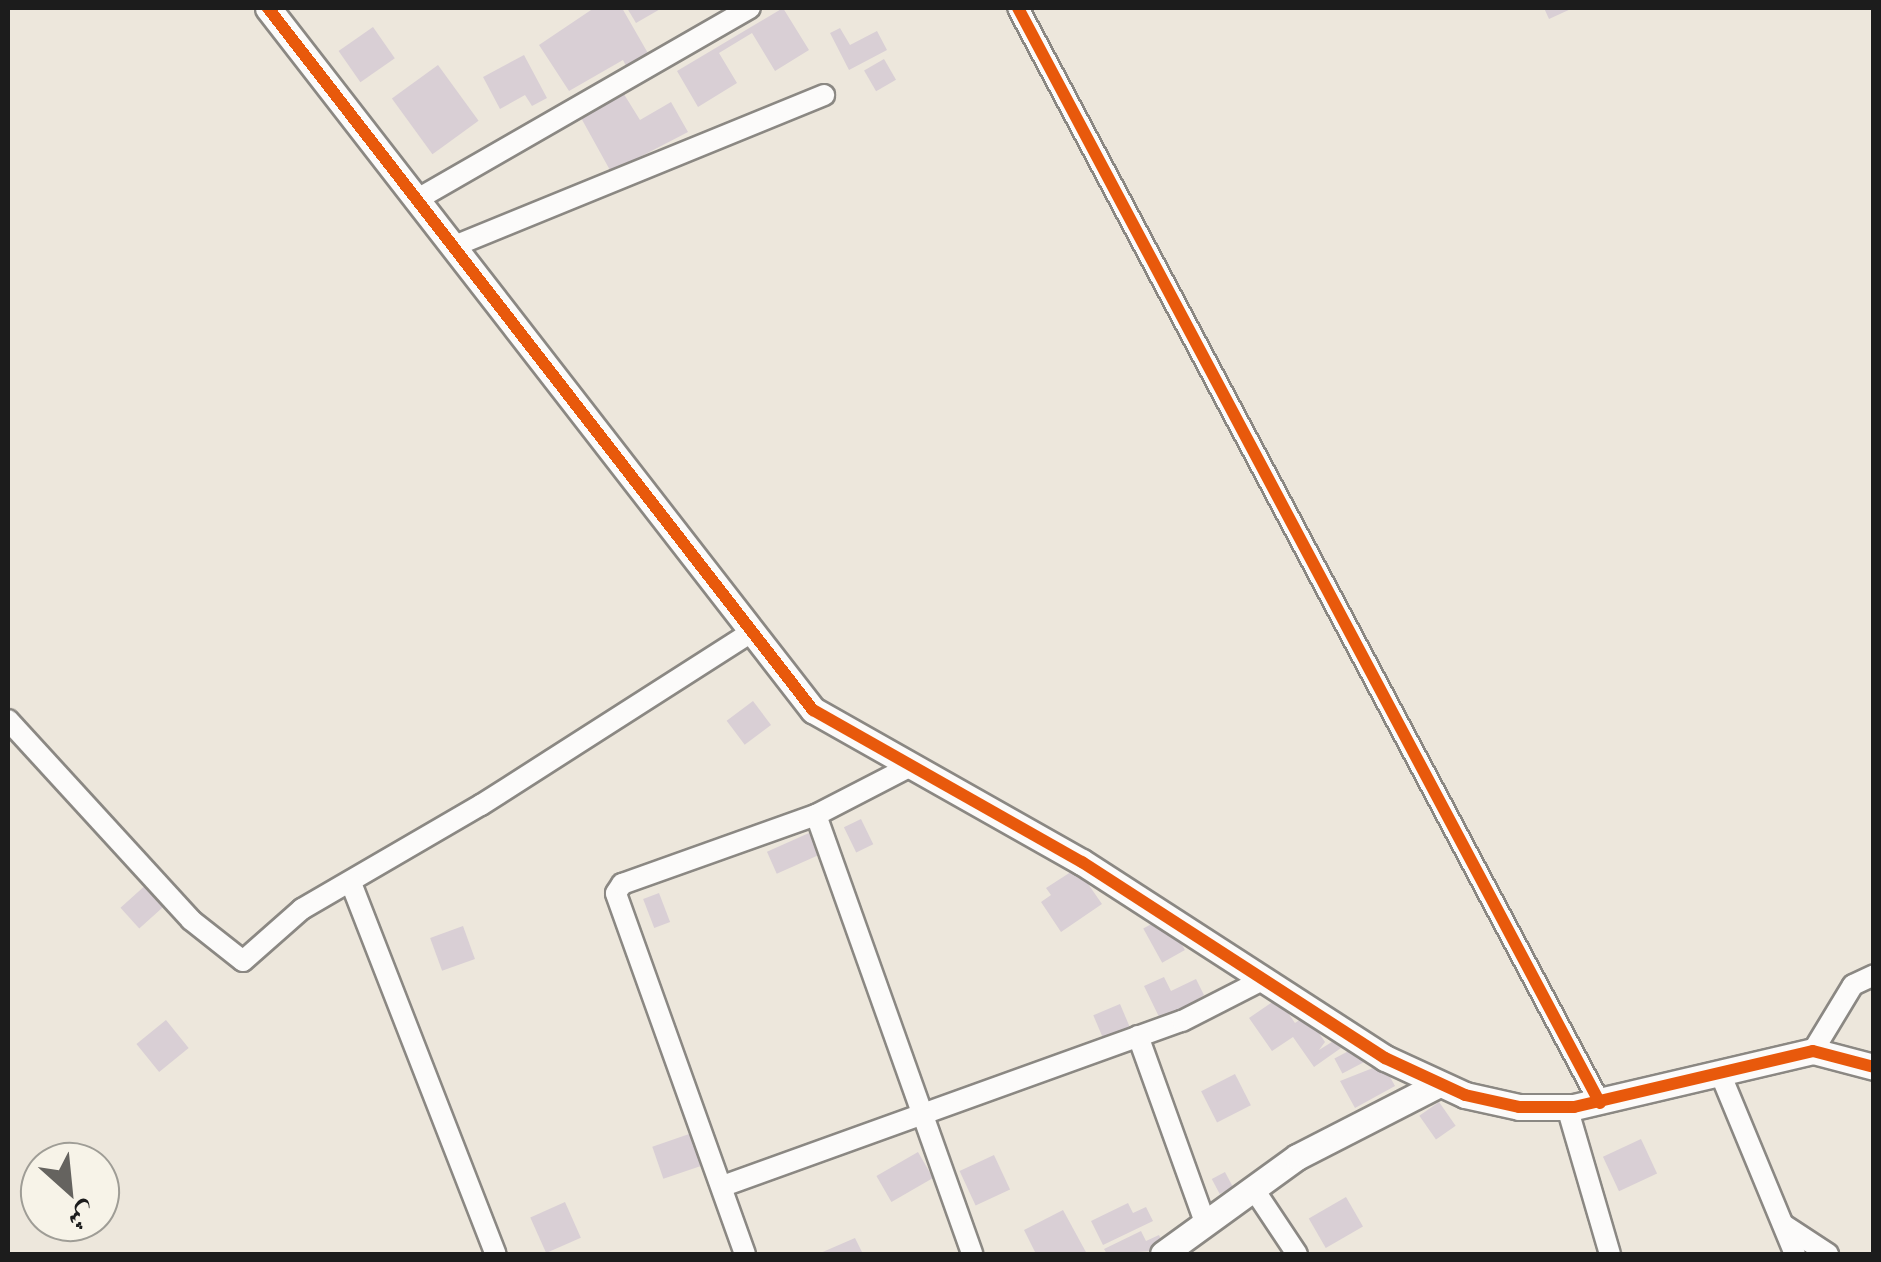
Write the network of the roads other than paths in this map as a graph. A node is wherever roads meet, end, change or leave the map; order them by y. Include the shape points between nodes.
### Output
1 (268, 8) edge
2 (750, 8) edge
3 (1018, 8) edge
4 (824, 95) dead end
5 (416, 200) junction
6 (452, 247) junction
7 (750, 633) junction
8 (8, 720) edge
9 (911, 766) junction
10 (816, 815) junction
11 (351, 883) junction
12 (1874, 975) edge
13 (1264, 979) junction
14 (1138, 1036) junction
15 (1813, 1050) junction
16 (1874, 1067) edge
17 (1720, 1073) junction
18 (1438, 1085) junction
19 (1600, 1103) junction
20 (1567, 1107) junction
21 (922, 1114) junction
22 (722, 1186) junction
23 (1253, 1188) junction
24 (1206, 1222) junction
25 (1782, 1224) junction
26 (496, 1254) edge
27 (746, 1254) edge
28 (972, 1254) edge
29 (1163, 1254) edge
30 (1297, 1254) edge
31 (1610, 1254) edge
32 (1795, 1254) edge
33 (1828, 1254) edge

1 - 5 street
2 - 5 street
3 - 19 street
4 - 6 street
5 - 6 street
6 - 7 street
7 - 9 street via 813,710
7 - 11 street
8 - 11 street via 191,920 238,960 253,958 302,909
9 - 10 street
9 - 13 street via 1082,862
10 - 21 street
10 - 22 street via 622,884 616,892
11 - 26 street
12 - 15 street via 1853,985
13 - 14 street
13 - 18 street
14 - 21 street
14 - 24 street
15 - 16 street
15 - 17 street
17 - 19 street
17 - 25 street
18 - 20 street via 1493,1103
18 - 23 street via 1360,1120
19 - 20 street
20 - 31 street
21 - 22 street
21 - 28 street
22 - 27 street
23 - 24 street
23 - 30 street
24 - 29 street
25 - 32 street
25 - 33 street

